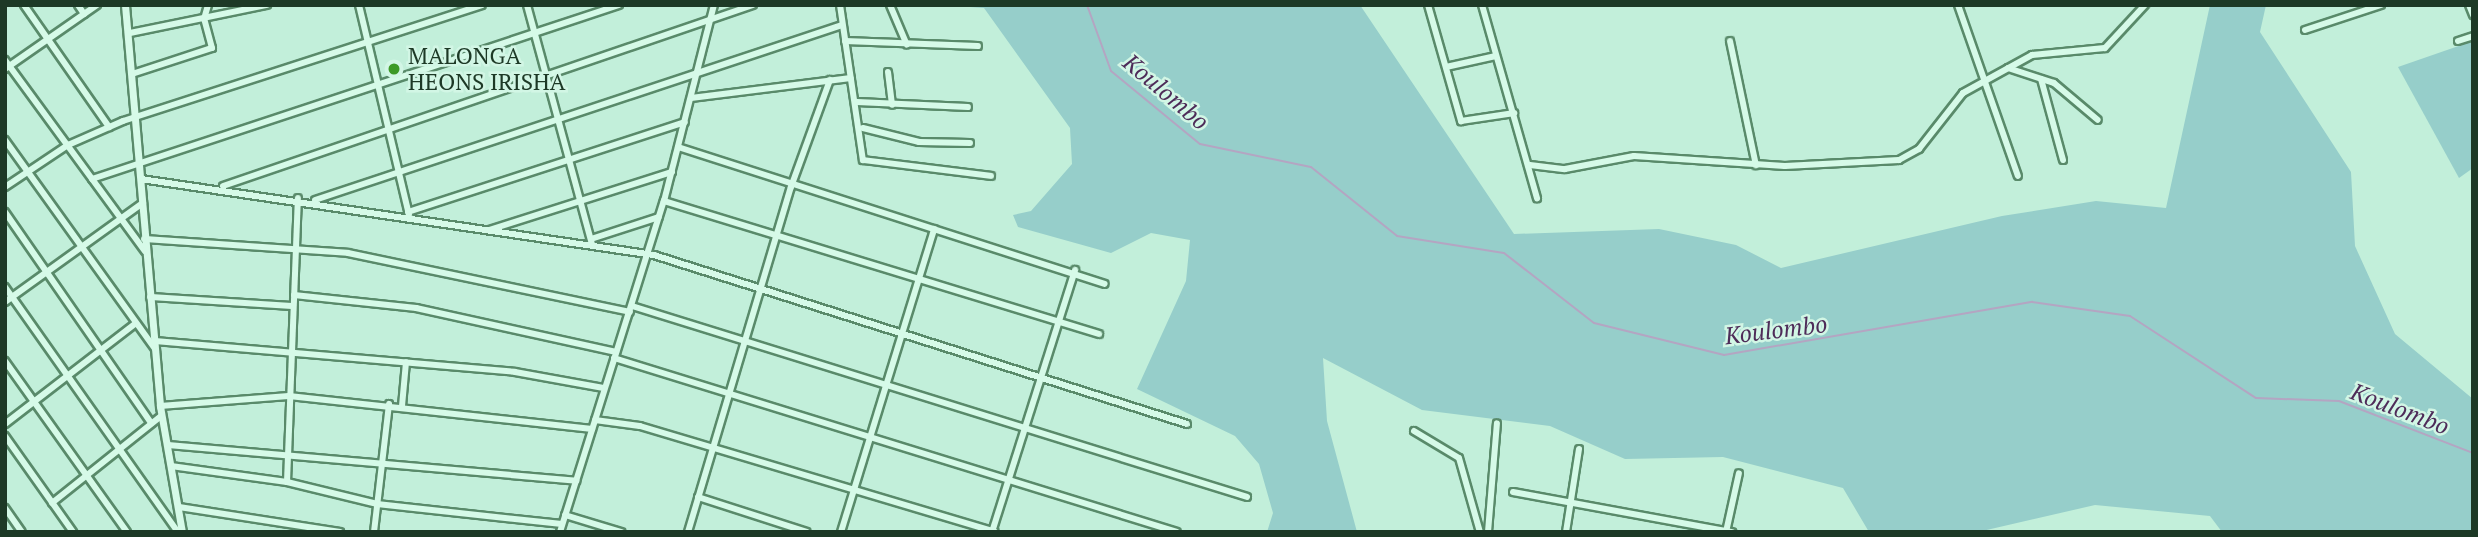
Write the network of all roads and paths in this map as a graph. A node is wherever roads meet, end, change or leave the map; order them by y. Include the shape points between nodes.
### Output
1 (24, 5) edge
2 (78, 5) edge
3 (97, 5) edge
4 (125, 5) edge
5 (208, 5) edge
6 (267, 5) edge
7 (359, 5) edge
8 (482, 5) edge
9 (527, 5) edge
10 (619, 5) edge
11 (714, 5) edge
12 (753, 5) edge
13 (840, 5) edge
14 (890, 5) edge
15 (1428, 5) edge
16 (1482, 5) edge
17 (1958, 5) edge
18 (2145, 5) edge
19 (2381, 5) edge
20 (2469, 5) edge
21 (84, 14) junction
22 (2473, 15) edge
23 (712, 17) junction
24 (204, 19) junction
25 (842, 25) junction
26 (2305, 30) dead end
27 (130, 33) junction
28 (534, 34) junction
29 (2473, 36) edge
30 (48, 38) junction
31 (845, 41) junction
32 (1730, 41) dead end
33 (2458, 41) dead end
34 (369, 43) junction
35 (906, 44) junction
36 (978, 46) dead end
37 (1496, 56) junction
38 (7, 65) edge
39 (699, 67) junction
40 (1446, 67) junction
41 (2006, 68) junction
42 (887, 72) dead end
43 (135, 73) junction
44 (544, 77) junction
45 (851, 78) junction
46 (2041, 79) junction
47 (830, 80) junction
48 (1983, 81) junction
49 (380, 85) junction
50 (691, 97) junction
51 (857, 102) junction
52 (892, 104) junction
53 (968, 107) dead end
54 (1514, 113) junction
55 (135, 117) junction
56 (555, 117) junction
57 (2098, 120) dead end
58 (685, 122) junction
59 (108, 127) junction
60 (390, 128) junction
61 (863, 128) junction
62 (5, 140) edge
63 (970, 143) dead end
64 (68, 145) junction
65 (678, 147) junction
66 (2063, 160) dead end
67 (567, 161) junction
68 (139, 162) junction
69 (1530, 165) junction
70 (1756, 165) junction
71 (399, 169) junction
72 (28, 171) junction
73 (672, 172) junction
74 (991, 176) dead end
75 (2018, 176) dead end
76 (92, 179) junction
77 (141, 179) junction
78 (5, 187) edge
79 (221, 187) junction
80 (791, 187) junction
81 (298, 198) junction
82 (1537, 198) dead end
83 (579, 200) junction
84 (313, 201) junction
85 (664, 201) junction
86 (142, 203) junction
87 (5, 212) edge
88 (409, 215) junction
89 (659, 217) junction
90 (120, 219) junction
91 (934, 229) junction
92 (487, 230) junction
93 (777, 234) junction
94 (144, 239) junction
95 (591, 242) junction
96 (296, 247) junction
97 (81, 248) junction
98 (145, 251) junction
99 (649, 254) junction
100 (1075, 270) junction
101 (48, 271) junction
102 (916, 280) junction
103 (1105, 284) dead end
104 (5, 287) edge
105 (761, 288) junction
106 (294, 295) junction
107 (12, 297) junction
108 (150, 297) junction
109 (5, 302) edge
110 (293, 306) junction
111 (631, 309) junction
112 (1058, 322) junction
113 (135, 324) junction
114 (902, 332) junction
115 (1098, 334) dead end
116 (745, 341) junction
117 (155, 346) junction
118 (101, 348) junction
119 (291, 350) junction
120 (615, 355) junction
121 (5, 361) edge
122 (406, 362) junction
123 (65, 374) junction
124 (1042, 374) junction
125 (887, 383) junction
126 (604, 388) junction
127 (729, 392) junction
128 (289, 396) junction
129 (32, 401) junction
130 (388, 404) junction
131 (402, 405) junction
132 (160, 406) junction
133 (161, 416) junction
134 (595, 420) junction
135 (151, 423) junction
136 (1497, 423) dead end
137 (5, 424) edge
138 (1187, 424) dead end
139 (1025, 427) junction
140 (592, 429) junction
141 (1414, 431) dead end
142 (5, 436) edge
143 (869, 437) junction
144 (168, 445) junction
145 (118, 448) junction
146 (713, 448) junction
147 (1579, 449) dead end
148 (285, 454) junction
149 (382, 466) junction
150 (171, 467) junction
151 (1738, 472) dead end
152 (86, 476) junction
153 (576, 481) junction
154 (1007, 481) junction
155 (287, 482) junction
156 (855, 488) junction
157 (1513, 492) dead end
158 (698, 497) junction
159 (1247, 497) dead end
160 (1570, 501) junction
161 (52, 503) junction
162 (377, 505) junction
163 (179, 507) junction
164 (5, 508) edge
165 (565, 515) junction
166 (561, 528) edge
167 (993, 531) edge
168 (1728, 531) edge
169 (22, 532) edge
170 (73, 532) edge
171 (128, 532) edge
172 (180, 532) edge
173 (341, 532) edge
174 (374, 532) edge
175 (621, 532) edge
176 (688, 532) edge
177 (807, 532) edge
178 (841, 532) edge
179 (1177, 532) edge
180 (1480, 532) edge
181 (1488, 532) edge
182 (1566, 532) edge

1 - 30 street
2 - 21 street
3 - 21 street
4 - 27 street
5 - 24 street
6 - 24 street
7 - 34 street
8 - 34 street
9 - 28 street
10 - 28 street
11 - 23 street
12 - 23 street
13 - 25 street
14 - 35 street
15 - 40 street
16 - 37 street
17 - 48 street
18 - 41 street via 2105,48 2032,55
19 - 26 street
20 - 22 street
21 - 30 street
23 - 39 street
23 - 44 street
24 - 27 street
24 - 43 street via 210,50
25 - 31 street
25 - 39 street
27 - 43 street
28 - 44 street
28 - 49 street
29 - 33 street
30 - 38 street
30 - 59 street
31 - 35 street
31 - 45 street
32 - 70 street
34 - 49 street
34 - 55 street
35 - 36 street
37 - 40 street
37 - 54 street
38 - 64 street
39 - 50 street
39 - 56 street
40 - 54 street via 1463,122
41 - 46 street
41 - 48 street
42 - 52 street
43 - 55 street
44 - 56 street
44 - 60 street
45 - 47 street
45 - 51 street
46 - 57 street
46 - 66 street
47 - 50 street
47 - 80 street
48 - 70 street via 1945,108 1907,158
48 - 75 street
49 - 60 street
49 - 68 street
50 - 58 street
51 - 52 street
51 - 61 street
52 - 53 street
54 - 69 street
55 - 59 street
55 - 68 street
56 - 67 street
56 - 71 street
58 - 65 street
58 - 67 street
59 - 64 street
60 - 71 street
60 - 79 street
61 - 63 street via 919,142
61 - 74 street via 866,162
62 - 72 street
64 - 72 street
64 - 76 street
65 - 73 street
65 - 80 street
67 - 83 street
67 - 88 street
68 - 76 street
68 - 77 street
69 - 70 street via 1565,169 1634,156
69 - 82 street
71 - 84 street
71 - 88 street
72 - 78 street
72 - 97 street
73 - 83 street
73 - 85 street
76 - 90 street
77 - 79 street
77 - 86 street
79 - 81 street
80 - 91 street
80 - 93 street
81 - 84 street
81 - 96 street
83 - 92 street
83 - 95 street
84 - 88 street
85 - 89 street
85 - 93 street
86 - 90 street
86 - 94 street
87 - 101 street
88 - 92 street
89 - 95 street
89 - 99 street
90 - 97 street
90 - 98 street
91 - 100 street
91 - 102 street
92 - 95 street
93 - 102 street
93 - 105 street
94 - 96 street
94 - 98 street
95 - 99 street
96 - 106 street
96 - 111 street via 375,257
97 - 101 street
97 - 113 street
98 - 108 street
99 - 105 street
99 - 111 street
100 - 103 street
100 - 112 street
101 - 107 street
101 - 118 street
102 - 112 street
102 - 114 street
104 - 107 street
105 - 114 street
105 - 116 street
106 - 110 street
106 - 120 street via 416,308
107 - 109 street
107 - 123 street
108 - 110 street
108 - 117 street
110 - 119 street
111 - 116 street
111 - 120 street
112 - 115 street
112 - 124 street
113 - 117 street
113 - 118 street
114 - 124 street
114 - 125 street
116 - 125 street
116 - 127 street
117 - 119 street
117 - 132 street
118 - 123 street
118 - 135 street
119 - 122 street
119 - 128 street
120 - 126 street
120 - 127 street
121 - 129 street
122 - 126 street
122 - 131 street
123 - 129 street
123 - 145 street
124 - 138 street
124 - 139 street
125 - 139 street
125 - 143 street
126 - 134 street
127 - 143 street
127 - 146 street
128 - 130 street
128 - 132 street
128 - 148 street
129 - 137 street
129 - 152 street
130 - 131 street
130 - 149 street
131 - 140 street
132 - 133 street
133 - 135 street
133 - 144 street
134 - 140 street
134 - 146 street
135 - 145 street
136 - 181 street
139 - 154 street
139 - 159 street
140 - 153 street
141 - 180 street via 1459,458
142 - 161 street
143 - 154 street
143 - 156 street
144 - 148 street
144 - 150 street
145 - 152 street
145 - 172 street
146 - 156 street
146 - 158 street
147 - 160 street
148 - 149 street
148 - 155 street
149 - 153 street
149 - 162 street
150 - 155 street
150 - 163 street
151 - 168 street
152 - 161 street
152 - 171 street
153 - 165 street
154 - 167 street
154 - 179 street
155 - 162 street
156 - 167 street
156 - 178 street
157 - 160 street
158 - 176 street
158 - 177 street
160 - 168 street
160 - 182 street
161 - 170 street
162 - 166 street
162 - 174 street
163 - 172 street
163 - 173 street
164 - 169 street
165 - 166 street
165 - 175 street

